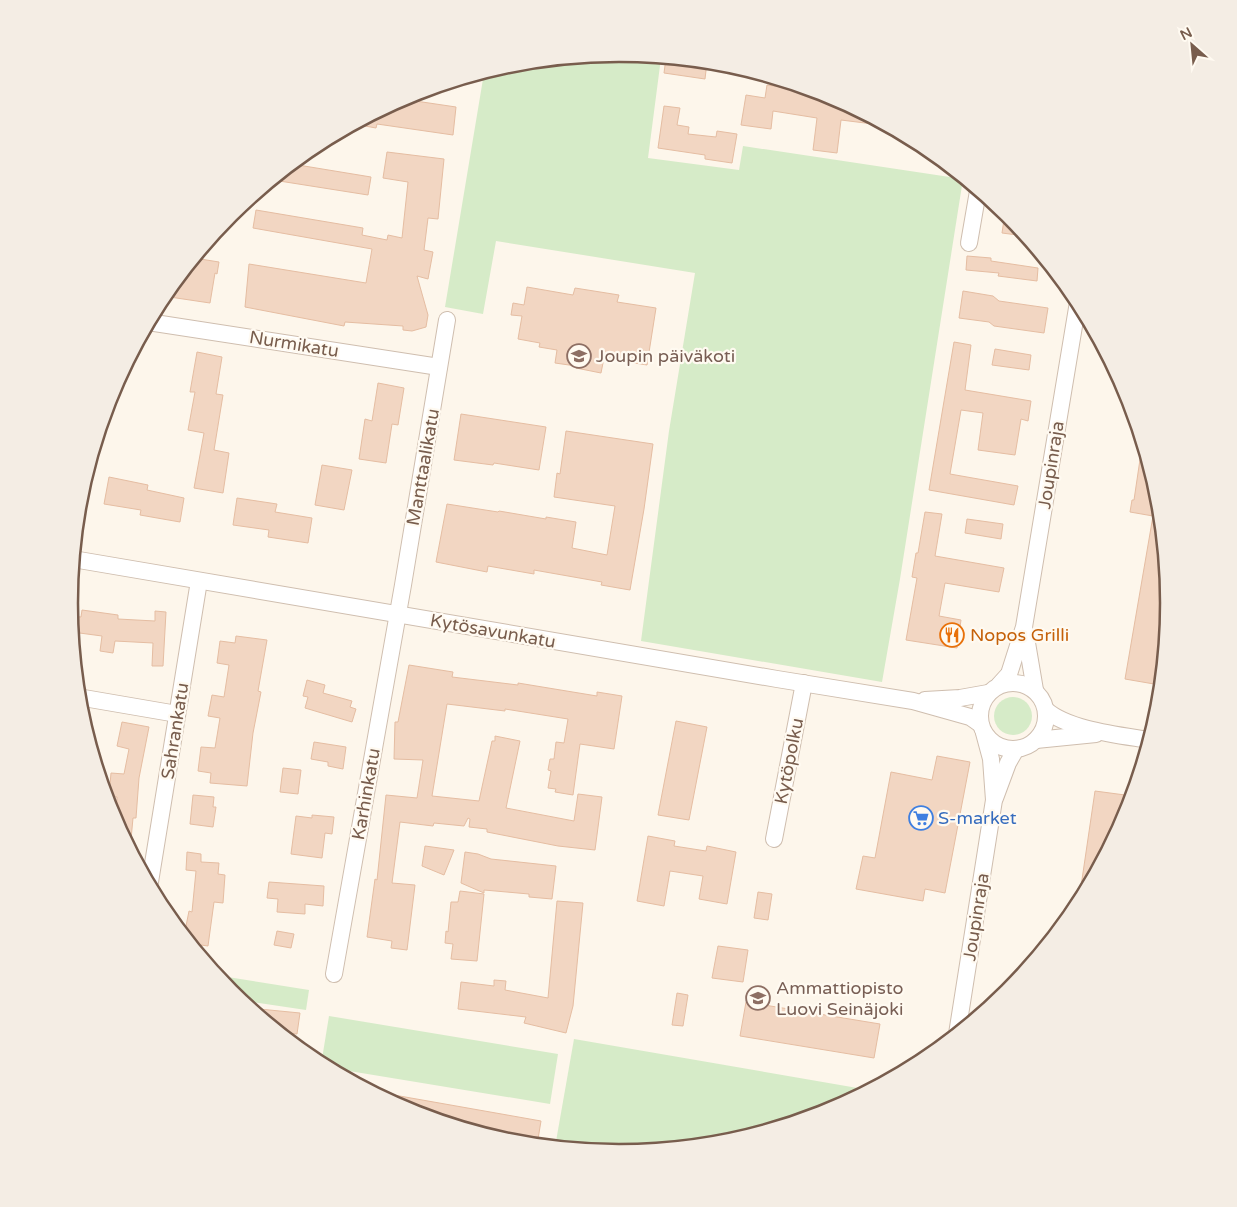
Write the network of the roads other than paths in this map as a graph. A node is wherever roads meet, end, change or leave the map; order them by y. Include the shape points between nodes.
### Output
1 (977, 199) edge
2 (969, 243) dead end
3 (1076, 315) edge
4 (448, 320) dead end
5 (156, 323) edge
6 (440, 367) junction
7 (80, 560) edge
8 (199, 581) junction
9 (397, 614) junction
10 (1024, 627) junction
11 (804, 683) junction
12 (993, 689) junction
13 (1035, 690) junction
14 (86, 699) edge
15 (913, 701) junction
16 (1046, 710) junction
17 (177, 714) junction
18 (982, 729) junction
19 (1106, 733) junction
20 (1142, 739) edge
21 (1036, 740) junction
22 (1016, 750) junction
23 (994, 800) junction
24 (774, 839) dead end
25 (151, 876) edge
26 (334, 974) dead end
27 (959, 1024) edge

1 - 2 street
3 - 10 street, Joupinraja
4 - 6 street, Manttaalikatu
5 - 6 street, Nurmikatu
6 - 9 street, Manttaalikatu
7 - 8 street, Kytösavunkatu
8 - 9 street, Kytösavunkatu
8 - 17 street, Sahrankatu
9 - 11 street, Kytösavunkatu
9 - 26 street, Karhinkatu
10 - 12 street, Joupinraja via 1009,674
10 - 13 street, Joupinraja
11 - 15 street, Kytösavunkatu
11 - 24 street, Kytöpolku
12 - 13 street via 1018,682
12 - 15 street, Kytösavunkatu via 960,698
12 - 18 street via 982,702 979,713
13 - 16 street
14 - 17 street
15 - 18 street, Kytösavunkatu via 970,717
16 - 19 street via 1055,718
16 - 21 street via 1043,731
17 - 25 street, Sahrankatu
18 - 22 street via 997,746
18 - 23 street, Joupinraja via 991,758
19 - 20 street
19 - 21 street
21 - 22 street
22 - 23 street, Joupinraja
23 - 27 street, Joupinraja

